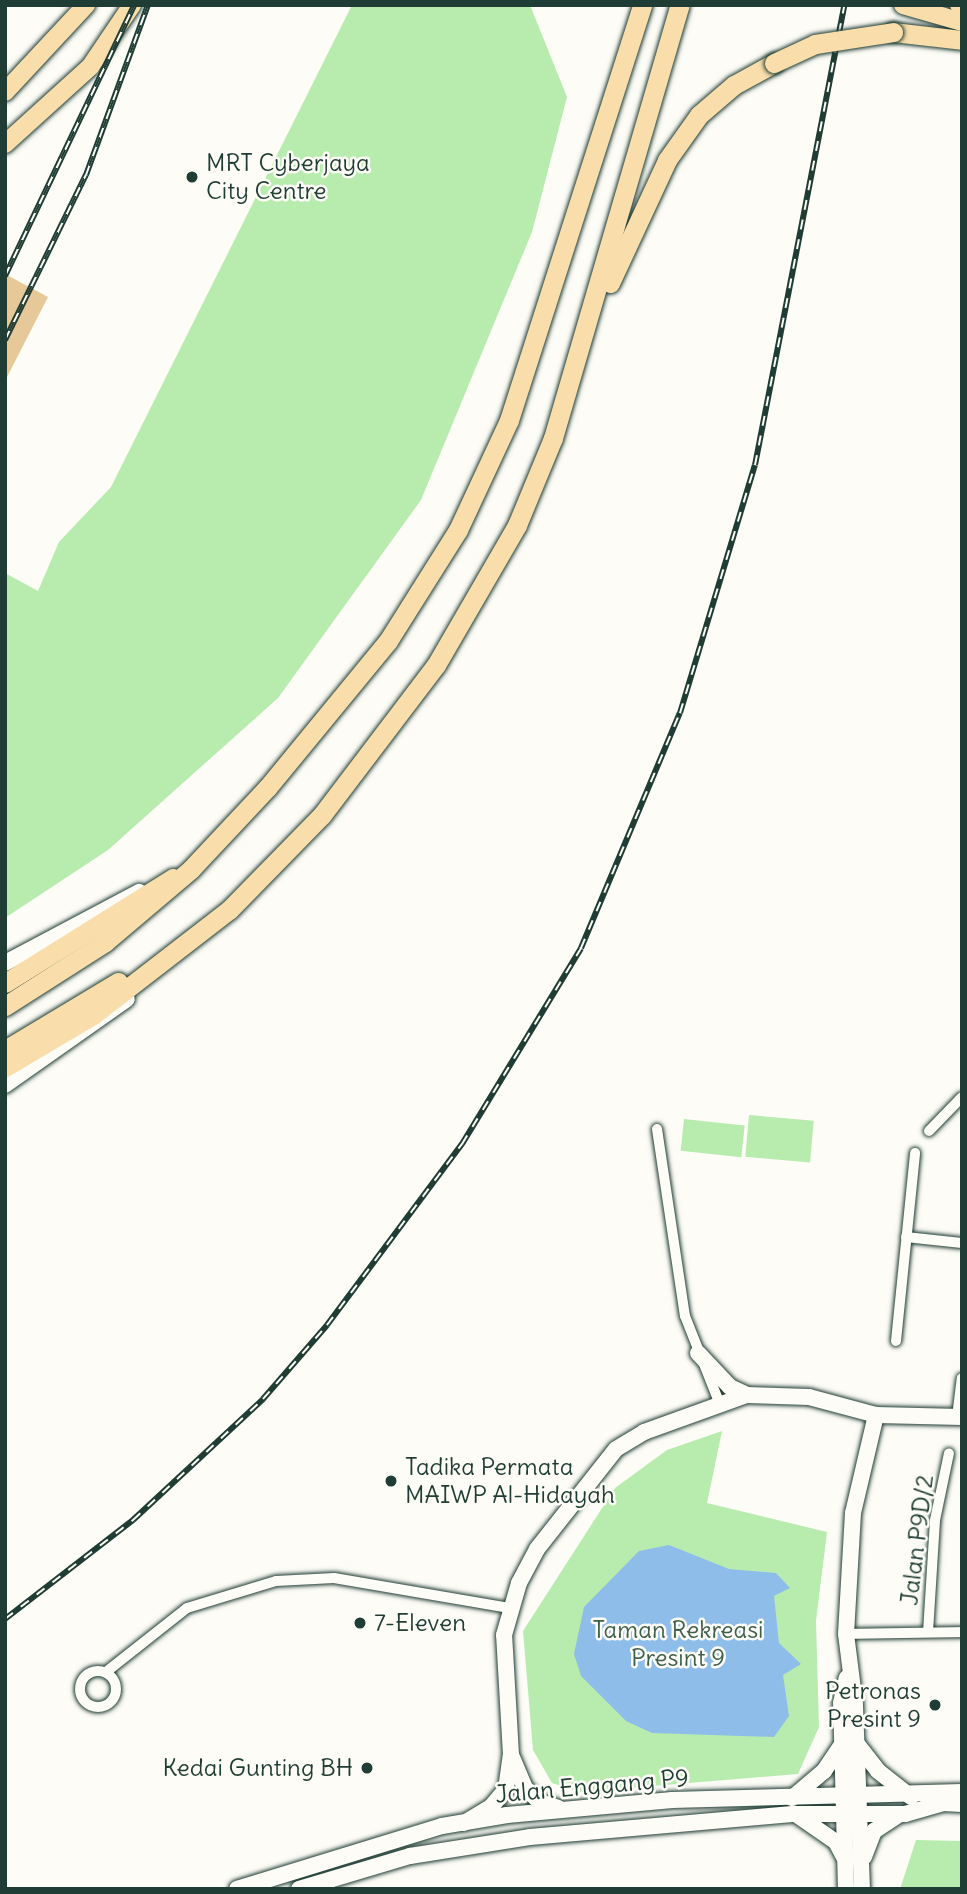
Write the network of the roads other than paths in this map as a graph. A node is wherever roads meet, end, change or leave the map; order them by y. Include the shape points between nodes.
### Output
1 (86, 5) edge
2 (132, 5) edge
3 (642, 5) edge
4 (680, 5) edge
5 (903, 5) edge
6 (962, 23) edge
7 (962, 40) edge
8 (5, 92) edge
9 (5, 144) edge
10 (580, 353) junction
11 (322, 815) junction
12 (191, 869) junction
13 (153, 886) junction
14 (229, 911) junction
15 (5, 963) edge
16 (5, 983) edge
17 (5, 1006) edge
18 (5, 1050) edge
19 (5, 1067) edge
20 (5, 1085) edge
21 (962, 1097) edge
22 (657, 1129) dead end
23 (929, 1130) dead end
24 (915, 1153) dead end
25 (906, 1237) junction
26 (962, 1243) edge
27 (896, 1341) dead end
28 (698, 1353) junction
29 (962, 1378) edge
30 (747, 1395) junction
31 (719, 1402) junction
32 (876, 1415) junction
33 (959, 1417) edge
34 (949, 1453) dead end
35 (509, 1608) junction
36 (928, 1632) junction
37 (962, 1632) edge
38 (846, 1634) junction
39 (106, 1672) dead end
40 (848, 1743) junction
41 (512, 1755) junction
42 (962, 1792) edge
43 (851, 1796) junction
44 (911, 1797) junction
45 (792, 1798) junction
46 (962, 1804) edge
47 (565, 1810) junction
48 (795, 1814) junction
49 (905, 1814) junction
50 (854, 1820) junction
51 (464, 1823) junction
52 (844, 1857) junction
53 (861, 1872) junction
54 (237, 1889) edge
55 (299, 1889) edge
56 (846, 1889) edge
57 (862, 1889) edge

1 - 8 main road
2 - 9 main road via 90,67
3 - 12 highway via 509,420 458,530 388,641 268,787
4 - 10 highway
5 - 6 main road
7 - 10 highway, bridge via 893,32 816,44 734,85 699,116 667,160
10 - 11 highway via 517,525 436,665
11 - 14 highway
11 - 18 highway via 168,947
12 - 13 highway
12 - 17 highway via 105,942
13 - 15 street
13 - 16 highway
14 - 19 highway via 93,1014
14 - 20 street via 98,1025
21 - 23 street
22 - 28 street via 668,1226
24 - 25 street
25 - 26 street
25 - 27 street
28 - 30 street via 730,1387
28 - 31 street
29 - 33 street
30 - 31 street
30 - 32 street via 808,1397
31 - 35 street via 616,1449 537,1549
32 - 33 street
32 - 38 street via 853,1513
34 - 36 street, Jalan P9D/2 via 935,1520
35 - 39 street via 334,1578 276,1581 187,1608
35 - 41 street via 505,1678
36 - 37 street
36 - 38 street
38 - 40 street
40 - 43 street
40 - 44 street
40 - 45 street
41 - 47 street via 525,1788 540,1802
41 - 51 street via 506,1789 491,1807
42 - 44 street, Jalan Enggang P9
43 - 44 street, Jalan Enggang P9
43 - 45 street, Jalan Enggang P9
43 - 50 street
45 - 47 street, Jalan Enggang P9 via 672,1800
46 - 49 street, Jalan Enggang P9 via 943,1803
47 - 51 street, Jalan Enggang P9
48 - 50 street, Jalan Enggang P9
48 - 52 street via 836,1842
48 - 55 street, Jalan Enggang P9 via 442,1849
49 - 50 street, Jalan Enggang P9
49 - 53 street via 874,1830
50 - 52 street
50 - 53 street
51 - 54 street, Jalan Enggang P9
52 - 56 street
53 - 57 street

